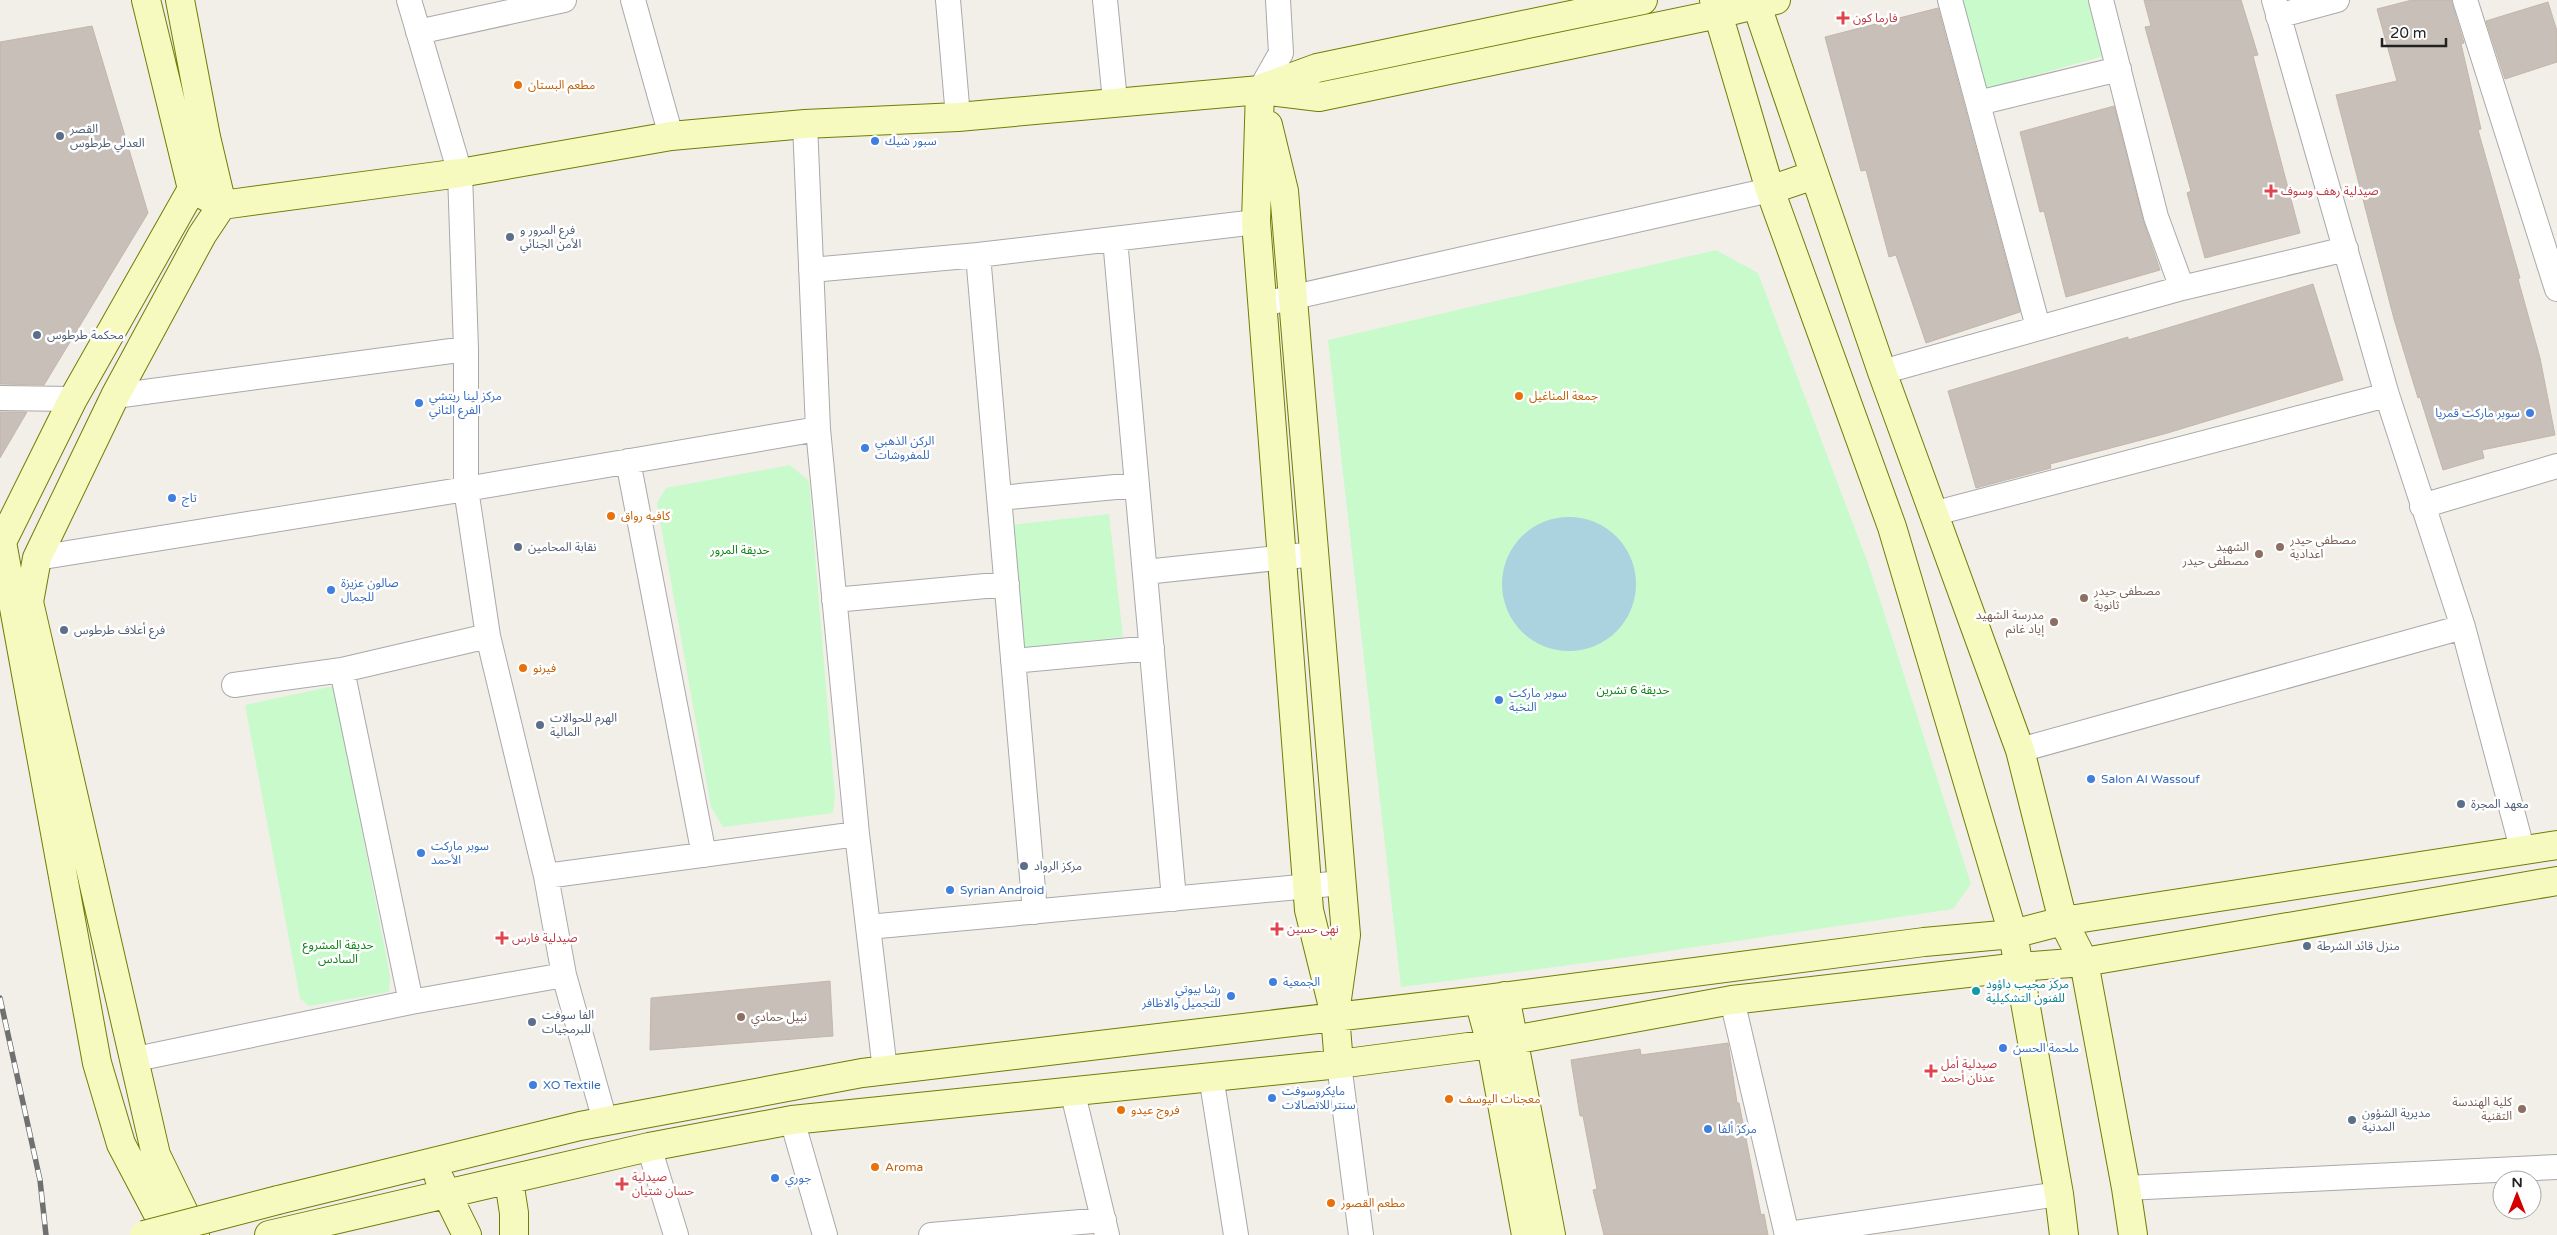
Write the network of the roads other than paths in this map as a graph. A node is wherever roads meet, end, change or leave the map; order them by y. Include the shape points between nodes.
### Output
1 (146, 0) edge
2 (180, 0) edge
3 (410, 0) edge
4 (564, 0) edge
5 (633, 0) edge
6 (948, 0) edge
7 (1105, 0) edge
8 (1278, 0) edge
9 (1950, 0) edge
10 (2101, 0) edge
11 (2337, 0) edge
12 (2465, 0) edge
13 (1636, 1) edge
14 (1763, 2) edge
15 (1716, 7) edge
16 (2276, 8) edge
17 (418, 32) junction
18 (2119, 69) junction
19 (1260, 90) junction
20 (1115, 101) junction
21 (1978, 103) junction
22 (958, 117) junction
23 (805, 124) junction
24 (671, 136) junction
25 (460, 173) junction
26 (1814, 175) junction
27 (192, 189) junction
28 (1770, 190) junction
29 (222, 205) junction
30 (1256, 222) junction
31 (1115, 239) junction
32 (2346, 248) junction
33 (978, 255) junction
34 (811, 270) junction
35 (2182, 288) junction
36 (2557, 289) edge
37 (1293, 297) junction
38 (1263, 304) junction
39 (2038, 327) junction
40 (466, 349) junction
41 (1882, 372) junction
42 (2387, 395) junction
43 (115, 396) junction
44 (0, 398) edge
45 (74, 399) junction
46 (818, 429) junction
47 (628, 461) junction
48 (2557, 466) edge
49 (1137, 486) junction
50 (466, 489) junction
51 (999, 498) junction
52 (2422, 506) junction
53 (1932, 514) junction
54 (1892, 527) junction
55 (2, 542) junction
56 (1314, 554) junction
57 (37, 558) junction
58 (1282, 558) junction
59 (1145, 572) junction
60 (1007, 584) junction
61 (834, 600) junction
62 (2463, 627) junction
63 (488, 636) junction
64 (1152, 648) junction
65 (1013, 661) junction
66 (342, 670) junction
67 (234, 685) dead end
68 (2020, 750) junction
69 (857, 834) junction
70 (2557, 845) edge
71 (2523, 852) junction
72 (704, 855) junction
73 (546, 876) junction
74 (2557, 881) edge
75 (1342, 883) junction
76 (1308, 887) junction
77 (1174, 899) junction
78 (1035, 912) junction
79 (2063, 922) junction
80 (868, 927) junction
81 (2013, 934) junction
82 (2084, 962) junction
83 (2020, 967) junction
84 (564, 975) junction
85 (1505, 996) junction
86 (1478, 1000) junction
87 (1732, 1000) junction
88 (411, 1002) junction
89 (1335, 1015) junction
90 (1502, 1041) junction
91 (136, 1059) junction
92 (1339, 1064) junction
93 (885, 1070) junction
94 (1211, 1076) junction
95 (1072, 1090) junction
96 (792, 1120) junction
97 (605, 1121) junction
98 (649, 1147) junction
99 (431, 1161) junction
100 (2557, 1167) edge
101 (509, 1181) junction
102 (2126, 1188) junction
103 (446, 1194) junction
104 (2059, 1194) junction
105 (1106, 1228) edge
106 (276, 1233) edge
107 (144, 1235) edge
108 (169, 1235) edge
109 (195, 1235) edge
110 (467, 1235) edge
111 (514, 1235) edge
112 (676, 1235) edge
113 (825, 1235) edge
114 (931, 1235) edge
115 (1236, 1235) edge
116 (1362, 1235) edge
117 (1526, 1235) edge
118 (1551, 1235) edge
119 (1787, 1235) edge
120 (2064, 1235) edge
121 (2133, 1235) edge

1 - 27 main road
2 - 29 main road
3 - 17 street
4 - 17 street
5 - 24 street
6 - 22 street
7 - 20 street
8 - 19 street via 1281,53
9 - 21 street
10 - 18 street
11 - 16 street
12 - 36 street
13 - 19 main road via 1317,68
14 - 15 main road
14 - 26 main road
15 - 19 main road via 1319,97
15 - 28 main road
16 - 32 street
17 - 25 street
18 - 21 street
18 - 35 street via 2156,217
19 - 20 main road
19 - 30 main road
19 - 37 main road via 1284,191
20 - 22 main road
21 - 39 street
22 - 23 main road
23 - 24 main road
23 - 34 street
24 - 25 main road
25 - 29 main road
25 - 40 street
26 - 28 main road
26 - 41 main road
27 - 29 main road
27 - 45 main road
28 - 37 street
28 - 54 main road
29 - 43 main road via 202,235
30 - 31 street
30 - 38 main road
31 - 33 street
31 - 49 street
32 - 35 street
32 - 42 street
33 - 34 street
33 - 51 street
34 - 46 street
35 - 39 street
37 - 38 street
37 - 56 main road
38 - 58 main road
39 - 41 street
40 - 43 street
40 - 50 street
41 - 53 main road
42 - 52 street
42 - 53 street
43 - 57 main road
44 - 45 street
45 - 55 main road
46 - 47 street
46 - 61 street
47 - 50 street
47 - 72 street
48 - 52 street
49 - 51 street
49 - 59 street
50 - 57 street
50 - 63 street
51 - 60 street
52 - 62 street
53 - 54 main road
53 - 68 main road
54 - 81 main road
55 - 57 main road
55 - 108 main road via 97,1064 121,1144
56 - 58 street
56 - 75 main road
57 - 91 main road via 29,602
58 - 59 street
58 - 76 main road
59 - 64 street
60 - 61 street
60 - 65 street
61 - 69 street
62 - 68 street
62 - 71 street
63 - 66 street
63 - 73 street
64 - 65 street
64 - 77 street
65 - 78 street
66 - 67 street
66 - 88 street
68 - 79 main road
69 - 72 street
69 - 80 street
70 - 71 main road
71 - 79 main road
72 - 73 street
73 - 84 street
74 - 82 main road
75 - 76 street
75 - 89 main road via 1346,935
76 - 77 street
76 - 89 main road via 1309,910
77 - 78 street
78 - 80 street
79 - 81 main road
79 - 82 main road
80 - 93 street
81 - 83 main road
81 - 85 main road via 1924,942
82 - 83 main road
82 - 102 main road
83 - 87 main road
83 - 104 main road
84 - 88 street
84 - 97 street
85 - 86 main road
85 - 90 main road
86 - 89 main road
86 - 90 main road
87 - 90 main road
87 - 119 street
88 - 91 street
89 - 92 main road
89 - 93 main road
90 - 92 main road
90 - 117 main road
90 - 118 main road
91 - 109 main road via 156,1154
92 - 94 main road
92 - 116 street
93 - 97 main road
94 - 95 main road
94 - 115 street
95 - 96 main road
95 - 105 street
96 - 98 main road
96 - 113 street
97 - 99 main road
98 - 101 main road
98 - 112 street
99 - 103 main road
99 - 107 main road, bridge
100 - 102 street
101 - 103 main road
101 - 111 main road
102 - 121 main road
103 - 106 main road
103 - 110 main road
104 - 119 street
104 - 120 main road
105 - 114 street

